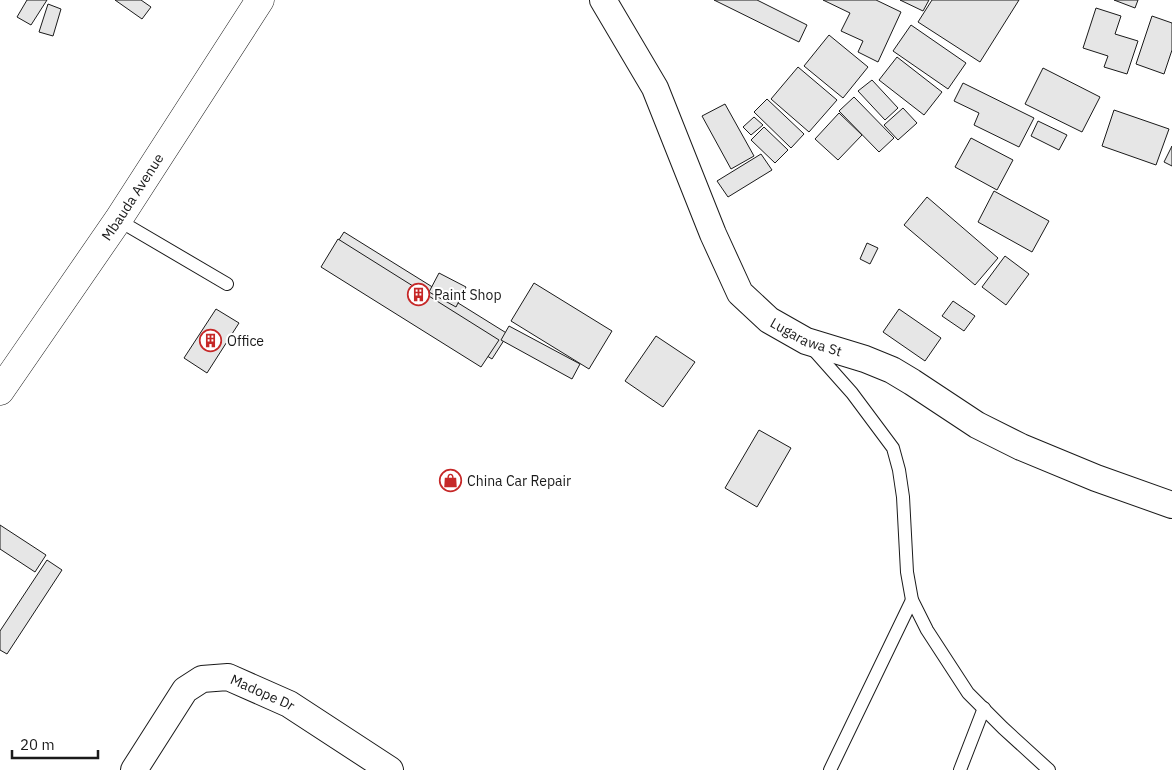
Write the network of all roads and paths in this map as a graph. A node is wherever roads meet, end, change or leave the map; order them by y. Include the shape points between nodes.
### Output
1 (260, 0) edge
2 (603, 0) edge
3 (118, 220) junction
4 (227, 284) dead end
5 (806, 341) junction
6 (0, 392) edge
7 (1172, 505) edge
8 (912, 600) junction
9 (984, 708) junction
10 (134, 770) edge
11 (390, 770) edge
12 (830, 770) edge
13 (960, 770) edge
14 (1049, 770) edge

1 - 3 street, Mbauda Avenue
2 - 5 street, Lugarawa St via 654,88 740,293 770,320
3 - 4 lane
3 - 6 street, Mbauda Avenue
5 - 7 street, Lugarawa St via 892,370 977,424 1021,447
5 - 8 lane via 852,393 893,448 903,497 907,572
8 - 9 lane via 927,630 968,693
8 - 12 lane
9 - 13 lane
9 - 14 lane
10 - 11 street, Madope Dr via 185,690 202,679 228,677 289,704

